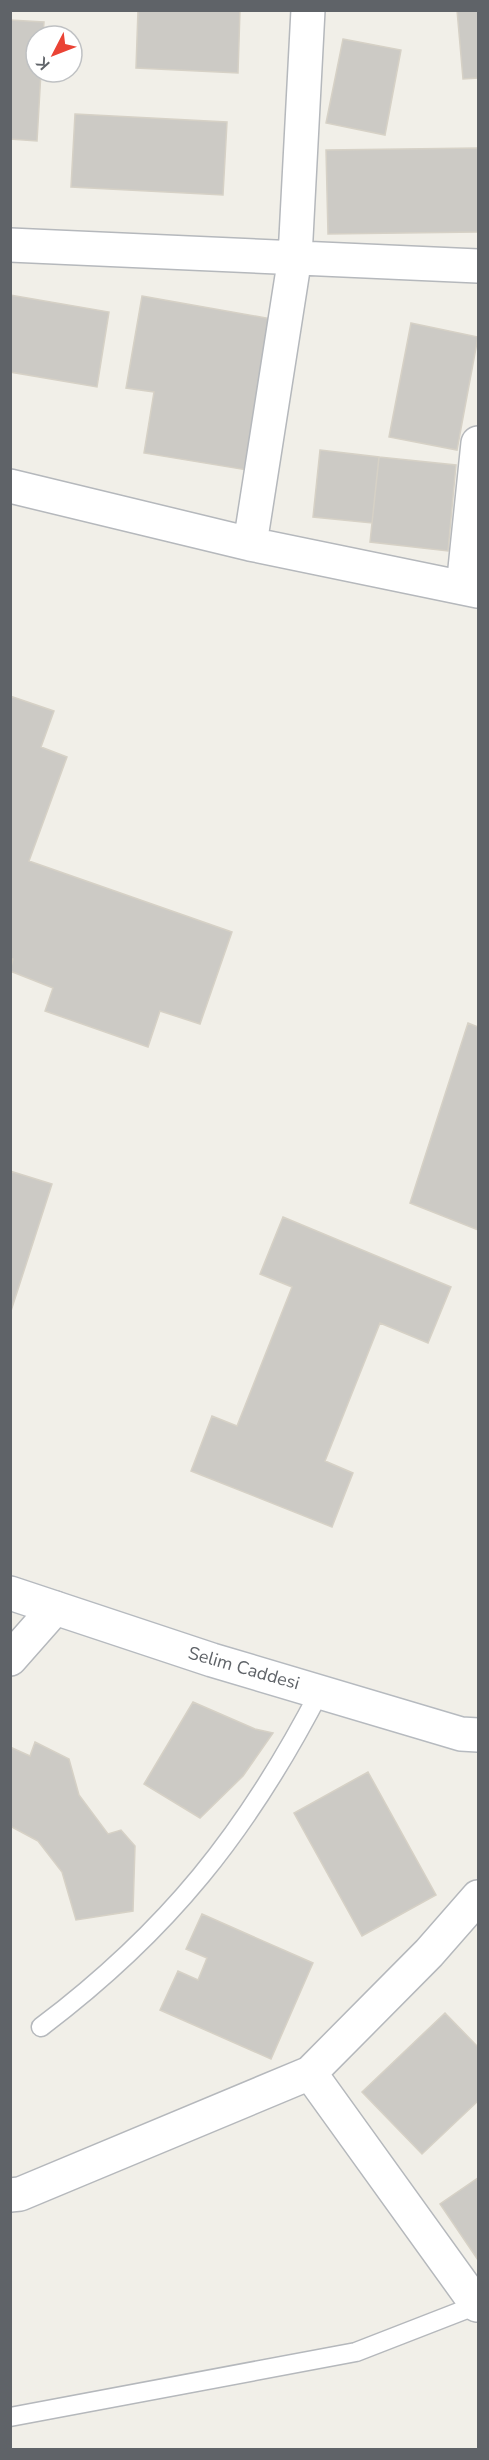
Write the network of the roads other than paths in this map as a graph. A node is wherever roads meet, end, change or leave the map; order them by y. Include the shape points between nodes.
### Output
1 (308, 10) edge
2 (10, 245) edge
3 (295, 257) junction
4 (478, 266) edge
5 (478, 443) edge
6 (10, 486) edge
7 (250, 543) junction
8 (471, 590) edge
9 (10, 1593) edge
10 (55, 1608) junction
11 (10, 1659) edge
12 (320, 1690) junction
13 (478, 1735) edge
14 (478, 1897) edge
15 (41, 2027) dead end
16 (310, 2073) junction
17 (10, 2195) edge
18 (478, 2304) edge
19 (10, 2417) edge

1 - 3 street
2 - 3 street
3 - 4 street
3 - 7 street
5 - 8 street
6 - 7 street
7 - 8 street
9 - 10 street, Selim Caddesi
10 - 11 street
10 - 12 street, Selim Caddesi via 212,1660
12 - 13 street, Selim Caddesi via 461,1734
12 - 15 lane via 264,1791 183,1899 105,1976
14 - 16 street via 429,1953
16 - 17 street
16 - 18 street
18 - 19 lane via 356,2352

